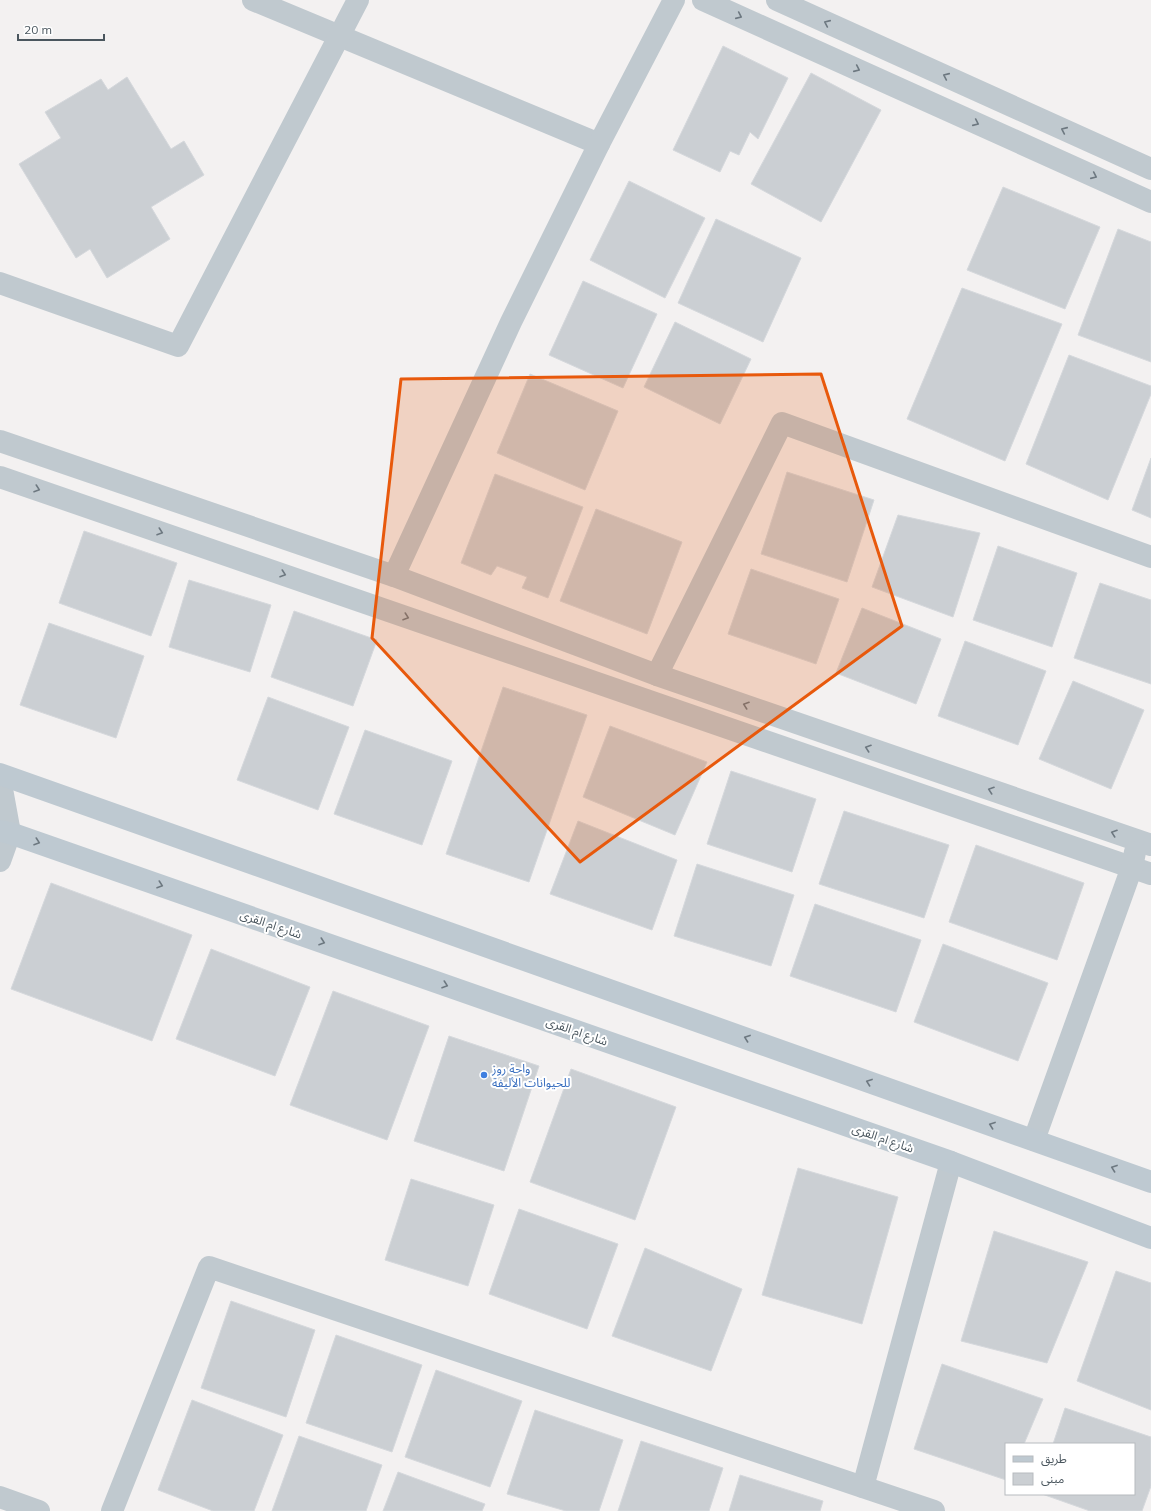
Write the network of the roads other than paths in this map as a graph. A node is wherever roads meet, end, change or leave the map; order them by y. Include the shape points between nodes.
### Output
1 (253, 0) edge
2 (358, 0) edge
3 (674, 0) edge
4 (703, 0) edge
5 (777, 0) edge
6 (338, 37) junction
7 (599, 144) junction
8 (1151, 169) edge
9 (1151, 202) edge
10 (0, 283) edge
11 (0, 441) edge
12 (0, 477) edge
13 (1151, 557) edge
14 (394, 576) junction
15 (657, 675) junction
16 (0, 774) edge
17 (0, 778) edge
18 (5, 832) edge
19 (1144, 843) edge
20 (0, 861) edge
21 (1141, 870) edge
22 (1034, 1140) junction
23 (951, 1162) junction
24 (1151, 1182) edge
25 (1151, 1238) edge
26 (863, 1487) junction
27 (0, 1498) edge
28 (39, 1511) edge
29 (112, 1511) edge
30 (934, 1511) edge

1 - 6 street
2 - 6 street
3 - 7 street
4 -> 9 street
8 -> 5 street
6 - 7 street
6 - 10 street via 178,346
7 - 14 street via 511,322
11 - 14 street
12 -> 21 street
13 - 15 street via 782,423
14 - 15 street
19 -> 15 street
22 -> 16 main road
17 - 18 street
18 - 20 street
18 -> 23 main road, شارع ام القرى
19 - 21 street
21 - 22 street
24 -> 22 main road
23 - 25 main road, شارع ام القرى
23 - 26 street
26 - 29 street via 209,1267
26 - 30 street
27 - 28 street

